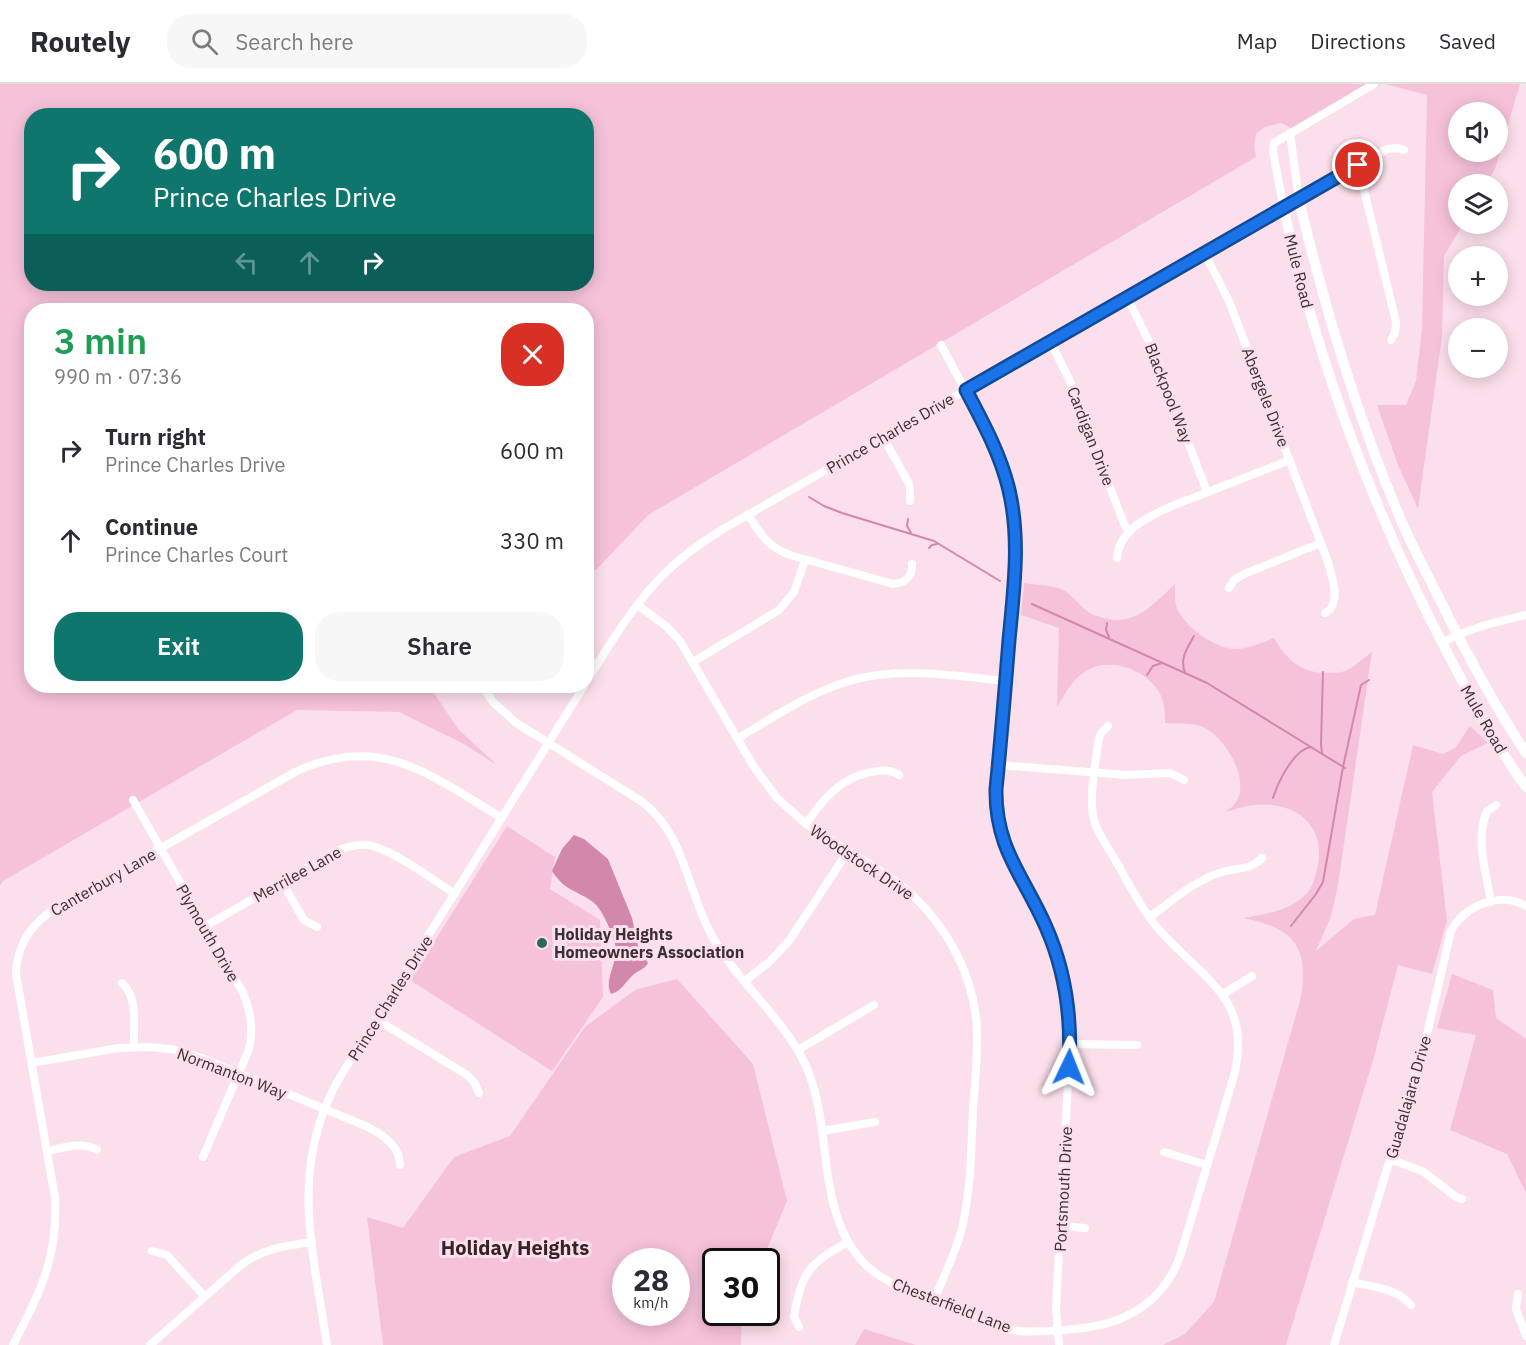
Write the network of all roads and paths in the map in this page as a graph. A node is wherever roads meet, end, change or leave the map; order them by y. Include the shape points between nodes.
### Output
1 (1374, 84) edge
2 (1290, 133) junction
3 (1404, 150) dead end
4 (1358, 165) junction
5 (1299, 200) junction
6 (1284, 208) junction
7 (1204, 254) junction
8 (1127, 297) junction
9 (1391, 340) dead end
10 (1050, 341) junction
11 (941, 345) dead end
12 (966, 390) junction
13 (883, 437) junction
14 (1290, 460) junction
15 (1207, 492) junction
16 (910, 501) dead end
17 (748, 514) junction
18 (1129, 532) junction
19 (1321, 543) junction
20 (1118, 558) dead end
21 (806, 560) junction
22 (912, 564) dead end
23 (1229, 588) dead end
24 (638, 605) junction
25 (1325, 613) dead end
26 (1526, 615) edge
27 (1457, 634) junction
28 (1442, 644) junction
29 (693, 662) junction
30 (594, 663) edge
31 (597, 665) junction
32 (594, 670) edge
33 (1006, 681) junction
34 (487, 693) edge
35 (580, 693) edge
36 (1108, 726) dead end
37 (738, 738) junction
38 (549, 743) junction
39 (1526, 753) edge
40 (999, 765) junction
41 (1095, 772) junction
42 (899, 775) dead end
43 (1184, 780) dead end
44 (1526, 788) edge
45 (133, 800) dead end
46 (1496, 805) dead end
47 (502, 818) junction
48 (806, 824) junction
49 (160, 848) junction
50 (848, 851) junction
51 (1262, 858) dead end
52 (282, 882) junction
53 (455, 894) junction
54 (1491, 902) junction
55 (1526, 906) edge
56 (1150, 917) junction
57 (204, 927) junction
58 (317, 927) dead end
59 (1252, 976) dead end
60 (745, 981) junction
61 (122, 983) dead end
62 (1222, 994) junction
63 (874, 1005) dead end
64 (376, 1020) junction
65 (1070, 1044) junction
66 (1137, 1045) dead end
67 (134, 1047) junction
68 (798, 1050) junction
69 (32, 1063) junction
70 (239, 1073) junction
71 (478, 1093) dead end
72 (324, 1108) junction
73 (875, 1122) dead end
74 (822, 1131) junction
75 (97, 1150) dead end
76 (48, 1151) junction
77 (1164, 1152) dead end
78 (204, 1157) dead end
79 (1390, 1159) junction
80 (400, 1165) dead end
81 (1207, 1165) junction
82 (1462, 1199) dead end
83 (1061, 1226) junction
84 (1085, 1228) dead end
85 (312, 1242) junction
86 (848, 1242) junction
87 (152, 1251) dead end
88 (1352, 1282) junction
89 (1518, 1294) dead end
90 (205, 1297) junction
91 (934, 1300) junction
92 (1411, 1305) dead end
93 (799, 1327) dead end
94 (1057, 1330) junction
95 (1526, 1336) edge
96 (13, 1345) edge
97 (150, 1345) edge
98 (327, 1345) edge
99 (1059, 1345) edge
100 (1334, 1345) edge

1 - 2 street
2 - 5 street, Mule Road
2 - 6 street, Mule Road via 1276,141 1273,148
3 - 4 street, Prince Charles Drive via 1392,147
4 - 5 street, Prince Charles Drive
4 - 9 street via 1396,322
5 - 6 street, Prince Charles Drive
5 - 27 main road, Mule Road via 1351,388 1402,521
6 - 7 street, Prince Charles Drive
6 - 28 main road, Mule Road via 1335,397 1378,508
7 - 8 street, Prince Charles Drive
7 - 14 street, Abergele Drive via 1229,301
8 - 10 street, Prince Charles Drive
8 - 15 street, Blackpool Way via 1150,342
10 - 12 street, Prince Charles Drive
10 - 18 street, Cardigan Drive via 1069,379
11 - 12 street, Portsmouth Drive
12 - 13 street, Prince Charles Drive
12 - 33 street, Portsmouth Drive via 997,452 1012,505 1016,559
13 - 16 street via 910,488
13 - 17 street, Prince Charles Drive
14 - 15 street
14 - 19 street, Abergele Drive
15 - 18 street via 1163,509
17 - 21 street via 770,545
17 - 24 street, Prince Charles Drive via 686,555
18 - 20 street via 1119,547
19 - 23 street via 1244,574
19 - 25 street, Abergele Drive via 1334,589 1333,604
21 - 22 street via 893,584 909,576
21 - 29 street via 794,592 779,610
24 - 29 street, Woodstock Drive via 673,633
24 - 31 street, Prince Charles Drive
26 - 27 street
27 - 28 street
27 - 39 main road, Mule Road
28 - 44 main road, Mule Road
29 - 37 street, Woodstock Drive
30 - 31 street
31 - 32 street, Prince Charles Drive
33 - 37 street via 906,673 851,680 807,698
33 - 40 street, Portsmouth Drive
34 - 38 street, Chesterfield Lane via 505,714
35 - 38 street, Prince Charles Drive
36 - 41 street, Chesterfield Lane via 1099,737
37 - 48 street, Woodstock Drive via 771,790
38 - 47 street, Prince Charles Drive
38 - 60 street, Chesterfield Lane via 640,801 663,822 675,841 711,935
40 - 41 street
40 - 65 street, Portsmouth Drive via 996,804 1000,835 1058,956 1066,989
41 - 43 street via 1126,776 1170,773
41 - 56 street, Chesterfield Lane via 1094,821
42 - 48 street via 882,770 843,782
45 - 49 street, Plymouth Drive
46 - 54 street via 1487,811 1481,834
47 - 49 street, Canterbury Lane via 412,765 382,758 344,757 295,772
47 - 53 street, Prince Charles Drive
48 - 50 street, Woodstock Drive
49 - 57 street, Plymouth Drive
49 - 69 street, Canterbury Lane via 51,911 29,931 17,956 16,974
50 - 60 street via 789,941
50 - 91 street, Woodstock Drive via 899,883 931,913 959,956 974,1005 977,1042 967,1201 956,1247
51 - 56 street via 1253,866 1201,881
52 - 53 street, Merrilee Lane via 340,849 366,845 390,853
52 - 57 street, Merrilee Lane
52 - 58 street via 304,920
53 - 64 street, Prince Charles Drive
54 - 55 street, Guadalajara Drive via 1509,900
54 - 79 street, Guadalajara Drive via 1466,911 1451,931 1425,1043
56 - 62 street, Chesterfield Lane
57 - 70 street, Plymouth Drive via 242,991 252,1023 251,1040
59 - 62 street
60 - 68 street, Chesterfield Lane
61 - 67 street via 133,1000
62 - 81 street, Chesterfield Lane via 1236,1026 1238,1055
63 - 68 street
64 - 71 street via 471,1078
64 - 72 street, Prince Charles Drive
65 - 66 street
65 - 83 street, Portsmouth Drive
67 - 69 street, Normanton Way
67 - 70 street, Normanton Way via 185,1052
68 - 74 street, Chesterfield Lane via 814,1089
69 - 76 street, Canterbury Lane
70 - 72 street, Normanton Way
70 - 78 street, Plymouth Drive
72 - 80 street, Normanton Way via 385,1137 396,1149
72 - 85 street, Prince Charles Drive via 309,1165
73 - 74 street
74 - 86 street, Chesterfield Lane via 835,1208
75 - 76 street via 80,1145
76 - 96 street, Canterbury Lane via 55,1198 54,1243 43,1285
77 - 81 street
79 - 82 street via 1424,1172
79 - 88 street, Guadalajara Drive
81 - 94 street, Chesterfield Lane via 1179,1261 1160,1292 1143,1307 1116,1321
83 - 84 street
83 - 94 street, Portsmouth Drive
85 - 90 street via 253,1256
85 - 98 street, Prince Charles Drive
86 - 91 street, Chesterfield Lane via 879,1275
86 - 93 street via 807,1272 794,1317
87 - 90 street via 166,1255
88 - 92 street via 1390,1291 1405,1297
88 - 100 street, Guadalajara Drive
89 - 95 street via 1516,1309
90 - 97 street
91 - 94 street, Chesterfield Lane via 1006,1329
94 - 99 street, Portsmouth Drive

